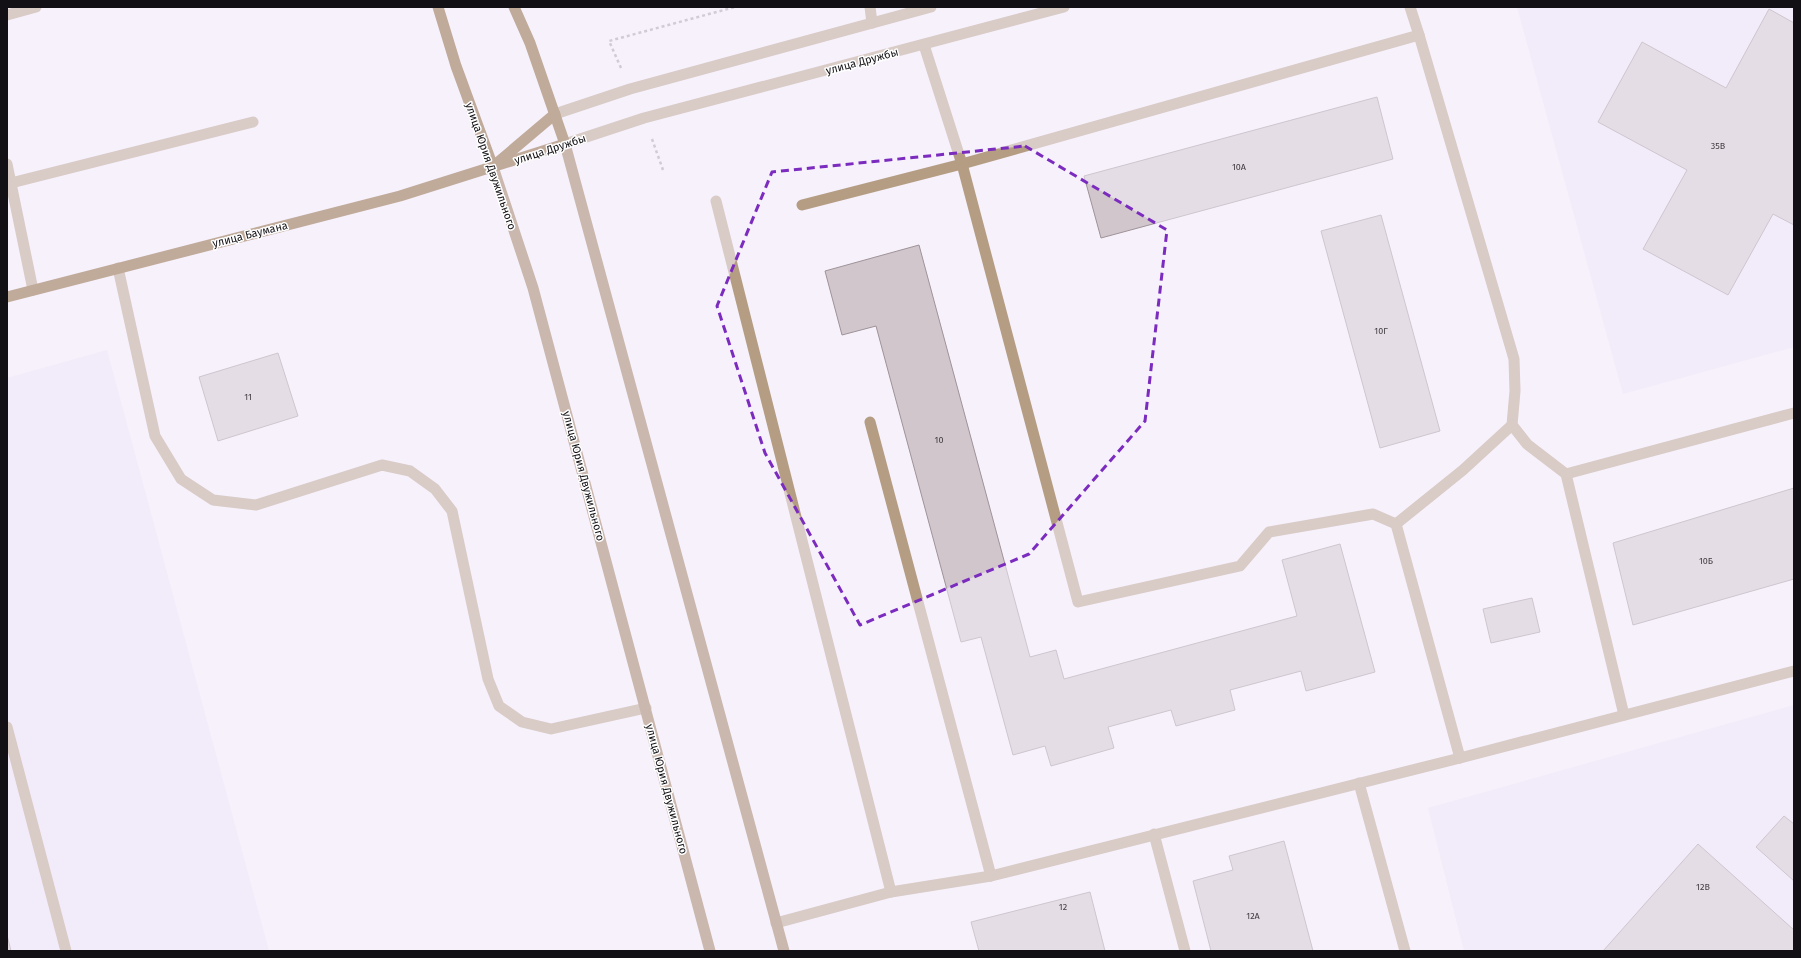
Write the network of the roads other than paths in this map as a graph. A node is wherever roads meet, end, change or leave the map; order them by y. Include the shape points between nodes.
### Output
1 (36, 7) edge
2 (438, 7) edge
3 (514, 7) edge
4 (870, 7) edge
5 (931, 7) edge
6 (1064, 7) edge
7 (1410, 7) edge
8 (7, 15) edge
9 (872, 23) junction
10 (1420, 35) junction
11 (924, 44) junction
12 (555, 114) junction
13 (253, 122) dead end
14 (565, 144) junction
15 (7, 164) edge
16 (962, 164) junction
17 (493, 167) junction
18 (9, 184) edge
19 (716, 201) dead end
20 (802, 205) dead end
21 (118, 268) junction
22 (33, 290) junction
23 (7, 297) edge
24 (1794, 413) edge
25 (870, 422) dead end
26 (1512, 425) junction
27 (1566, 474) junction
28 (1396, 524) junction
29 (1794, 671) edge
30 (646, 708) junction
31 (1624, 715) junction
32 (7, 727) edge
33 (1460, 758) junction
34 (1359, 783) junction
35 (1154, 834) junction
36 (990, 876) junction
37 (891, 892) junction
38 (776, 923) junction
39 (66, 951) edge
40 (710, 951) edge
41 (784, 951) edge
42 (1185, 951) edge
43 (1405, 951) edge

1 - 8 street
2 - 17 main road, улица Юрия Двужильного via 456,66
3 - 12 main road via 530,43
4 - 9 street
5 - 9 street, улица Дружбы
6 - 11 street, улица Дружбы
7 - 10 street
9 - 12 street, улица Дружбы via 630,89
10 - 16 street
10 - 26 street via 1514,359
11 - 14 street, улица Дружбы via 644,118
11 - 16 street
12 - 14 main road
12 - 17 main road, улица Дружбы
13 - 18 street
14 - 17 main road, улица Дружбы
14 - 38 main road
15 - 18 street
16 - 20 street
16 - 28 street via 1078,602 1240,566 1269,532 1373,514
17 - 21 main road, улица Баумана via 400,196
17 - 30 main road, улица Юрия Двужильного via 533,288
18 - 22 street
19 - 37 street
21 - 22 main road, улица Баумана
21 - 30 street via 155,436 181,480 213,500 256,505 382,466 410,471 435,489 452,511 488,679 499,706 522,722 551,729
22 - 23 main road, улица Баумана
24 - 27 street
25 - 36 street
26 - 27 street via 1527,444
26 - 28 street via 1463,470
27 - 31 street
28 - 33 street
29 - 31 street
30 - 40 main road, улица Юрия Двужильного
31 - 33 street
32 - 39 street
33 - 34 street
34 - 35 street
34 - 43 street
35 - 36 street
35 - 42 street
36 - 37 street
37 - 38 street
38 - 41 main road

